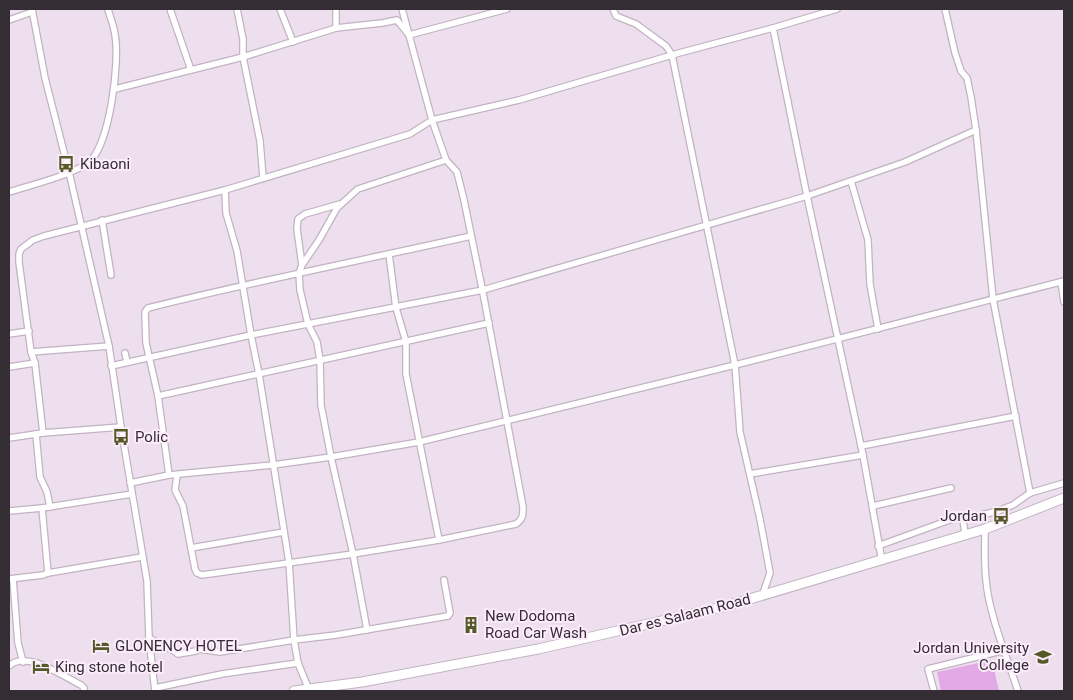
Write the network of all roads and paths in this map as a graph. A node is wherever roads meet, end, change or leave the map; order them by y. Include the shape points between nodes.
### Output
1 (108, 9) edge
2 (170, 9) edge
3 (237, 9) edge
4 (280, 9) edge
5 (336, 9) edge
6 (402, 9) edge
7 (507, 9) edge
8 (613, 9) edge
9 (837, 9) edge
10 (945, 9) edge
11 (32, 10) edge
12 (9, 20) edge
13 (336, 28) junction
14 (773, 28) junction
15 (408, 36) junction
16 (293, 42) junction
17 (672, 55) junction
18 (242, 57) junction
19 (191, 70) junction
20 (115, 88) junction
21 (432, 120) junction
22 (976, 130) junction
23 (446, 160) junction
24 (69, 172) junction
25 (263, 178) junction
26 (851, 181) junction
27 (225, 190) junction
28 (9, 192) edge
29 (807, 196) junction
30 (340, 204) junction
31 (102, 220) junction
32 (707, 224) junction
33 (82, 226) junction
34 (472, 236) junction
35 (389, 254) junction
36 (302, 265) junction
37 (299, 274) junction
38 (111, 275) dead end
39 (1063, 281) edge
40 (242, 284) junction
41 (483, 290) junction
42 (993, 299) junction
43 (1064, 302) edge
44 (396, 308) junction
45 (489, 322) junction
46 (308, 324) junction
47 (878, 329) junction
48 (29, 331) junction
49 (9, 334) edge
50 (251, 335) junction
51 (838, 340) junction
52 (406, 342) junction
53 (109, 346) junction
54 (31, 352) junction
55 (125, 353) dead end
56 (150, 358) junction
57 (320, 360) junction
58 (127, 362) junction
59 (35, 363) junction
60 (735, 365) junction
61 (111, 366) junction
62 (9, 367) edge
63 (259, 374) junction
64 (158, 396) junction
65 (1016, 416) junction
66 (507, 421) junction
67 (121, 427) junction
68 (43, 433) junction
69 (36, 434) junction
70 (9, 438) edge
71 (419, 442) junction
72 (861, 446) junction
73 (863, 455) junction
74 (331, 457) junction
75 (273, 465) junction
76 (750, 474) junction
77 (169, 475) junction
78 (177, 475) junction
79 (130, 483) junction
80 (1064, 483) edge
81 (951, 488) dead end
82 (1030, 493) junction
83 (132, 494) junction
84 (1064, 498) edge
85 (50, 506) junction
86 (873, 506) junction
87 (42, 508) junction
88 (9, 511) edge
89 (963, 519) junction
90 (985, 529) junction
91 (284, 532) junction
92 (965, 534) junction
93 (439, 540) junction
94 (878, 546) junction
95 (191, 548) junction
96 (353, 554) junction
97 (142, 557) junction
98 (882, 561) junction
99 (289, 562) junction
100 (48, 573) junction
101 (11, 579) edge
102 (444, 580) dead end
103 (762, 596) junction
104 (367, 630) junction
105 (149, 638) junction
106 (294, 640) junction
107 (1005, 650) junction
108 (23, 662) junction
109 (298, 663) junction
110 (10, 664) edge
111 (362, 686) edge
112 (155, 690) edge
113 (309, 690) junction
114 (84, 691) edge
115 (294, 691) edge
116 (934, 691) edge
117 (1018, 691) edge

1 - 20 street via 115,34
2 - 19 street
3 - 18 street via 243,39
4 - 16 street
5 - 13 street
6 - 15 street
7 - 15 street
8 - 17 street via 616,16 636,24 666,46
9 - 14 street
10 - 22 street via 961,70 967,78
11 - 12 street
11 - 24 street
13 - 15 street via 397,20
13 - 16 street
14 - 17 street
14 - 29 street
15 - 21 street
16 - 18 street
17 - 21 street via 518,100
17 - 32 street
18 - 19 street
18 - 25 street via 260,141
19 - 20 street
20 - 24 street via 106,130 95,155 89,162
21 - 23 street
21 - 25 street via 410,134
22 - 26 street via 905,162
22 - 42 street
23 - 30 street via 361,187
23 - 34 street via 457,172
24 - 28 street
24 - 33 street
25 - 27 street
26 - 29 street
26 - 47 street via 868,240 870,284
27 - 31 street
27 - 40 street via 226,213
29 - 32 street
29 - 51 street
30 - 36 street
30 - 36 street via 298,219
31 - 33 street
31 - 38 street
32 - 41 street
32 - 60 street
33 - 48 street via 33,240 20,251
33 - 53 street
34 - 35 street
34 - 41 street
35 - 37 street
35 - 44 street
36 - 37 street
37 - 40 street
37 - 46 street
39 - 42 street
39 - 43 street
40 - 50 street
40 - 56 street via 148,308 146,343
41 - 44 street
41 - 45 street
42 - 47 street
42 - 65 street
44 - 46 street
44 - 52 street
45 - 52 street
45 - 66 street
46 - 50 street
46 - 57 street
47 - 51 street
48 - 49 street
48 - 54 street
50 - 56 street
50 - 63 street
51 - 60 street
51 - 72 street
52 - 57 street
52 - 71 street via 406,374
53 - 54 street
53 - 61 street
54 - 59 street
55 - 58 street
56 - 58 street
56 - 64 street
57 - 63 street
57 - 74 street via 321,405
58 - 61 street
59 - 62 street
59 - 68 street
60 - 66 street
60 - 76 street via 740,432
61 - 67 street
63 - 64 street
63 - 75 street
64 - 77 street
65 - 72 street
65 - 82 street
66 - 71 street
66 - 93 street via 523,507 521,521
67 - 68 street
67 - 79 street
68 - 69 street
69 - 70 street
69 - 85 street via 40,477
71 - 74 street
71 - 93 street
72 - 73 street
73 - 76 street
73 - 86 street
74 - 75 street
74 - 96 street
75 - 78 street
75 - 91 street
76 - 103 street via 770,573
77 - 78 street
77 - 79 street
78 - 95 street via 175,490 183,506
79 - 83 street
80 - 82 street
81 - 86 street
82 - 89 street via 998,511
83 - 85 street
83 - 97 street
84 - 90 highway, Dar es Salaam Road
85 - 87 street
86 - 94 street
87 - 88 street
87 - 100 street
89 - 92 street
89 - 94 street via 956,518
90 - 92 highway, Dar es Salaam Road
90 - 107 street via 986,579
91 - 95 street
91 - 99 street
92 - 98 highway, Dar es Salaam Road
93 - 96 street
94 - 98 street
95 - 99 street via 195,569 202,575
96 - 99 street
96 - 104 street
97 - 100 street
97 - 105 street via 147,581
98 - 103 highway, Dar es Salaam Road
99 - 106 street
100 - 101 street
101 - 108 street
102 - 104 street via 450,616
103 - 111 highway, Dar es Salaam Road via 582,640
104 - 106 street
105 - 106 street via 178,654 199,649 220,652
105 - 112 street
106 - 109 street
107 - 116 street via 928,669
107 - 117 street
108 - 110 street
108 - 114 street via 50,668
109 - 112 street via 222,674
109 - 113 street
111 - 113 highway, Dar es Salaam Road
113 - 115 highway, Dar es Salaam Road

